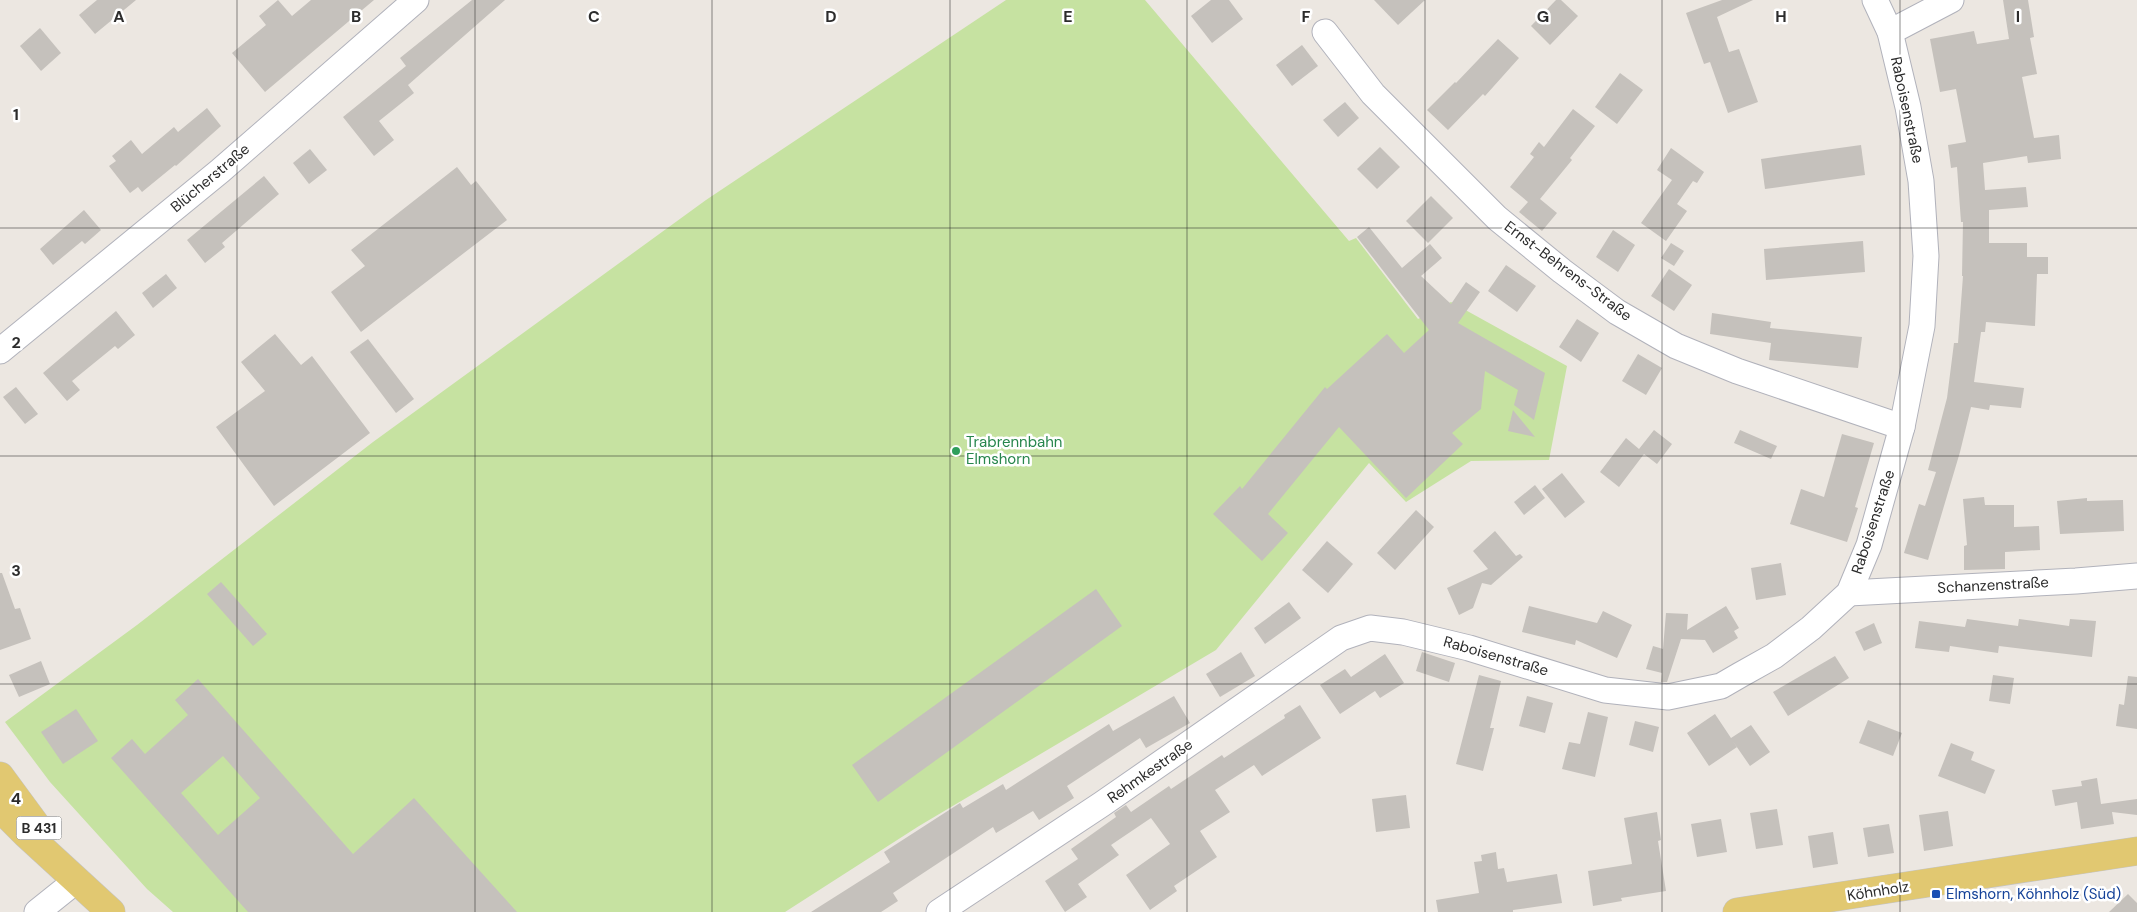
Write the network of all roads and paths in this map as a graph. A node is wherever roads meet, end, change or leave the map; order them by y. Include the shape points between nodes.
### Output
1 (416, 0) edge
2 (1875, 0) edge
3 (1951, 0) edge
4 (1325, 32) dead end
5 (1890, 32) junction
6 (0, 351) edge
7 (1902, 428) junction
8 (2137, 576) edge
9 (1849, 593) junction
10 (1341, 638) joint
11 (0, 776) edge
12 (0, 808) edge
13 (2137, 851) edge
14 (77, 880) junction
15 (953, 908) edge
16 (1782, 909) edge
17 (37, 912) edge
18 (111, 912) edge
19 (1737, 912) edge

1 - 6 street, Blücherstraße via 220,171
2 - 5 street, Raboisenstraße
3 - 5 street
4 - 7 street, Ernst-Behrens-Straße via 1373,94 1497,218 1617,312 1676,346 1737,371
5 - 7 street, Raboisenstraße via 1921,181 1926,256 1922,326
7 - 9 street, Raboisenstraße via 1869,545
8 - 9 street, Schanzenstraße
9 - 10 street, Raboisenstraße via 1774,656 1720,686 1668,697 1605,690 1460,645 1403,632 1370,628
10 - 15 street, Rehmkestraße
11 - 14 main road, B 431
12 - 14 main road, B 431
13 - 16 main road, Köhnholz
14 - 17 street
14 - 18 main road, B 431
16 - 19 main road, Köhnholz

